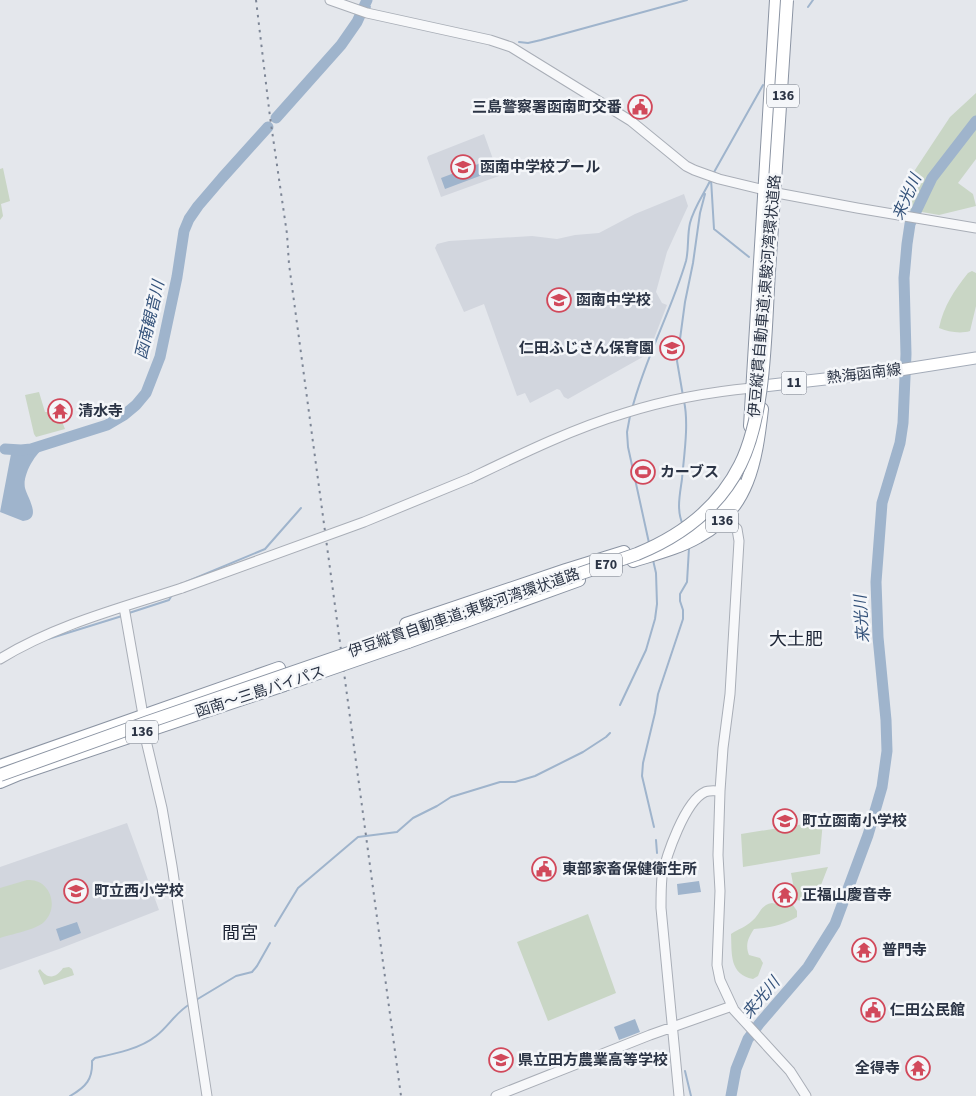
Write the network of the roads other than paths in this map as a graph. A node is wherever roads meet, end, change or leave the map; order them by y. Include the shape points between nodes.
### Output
1 (330, 0) edge
2 (776, 0) edge
3 (787, 0) edge
4 (792, 0) edge
5 (770, 191) junction
6 (976, 228) edge
7 (976, 358) edge
8 (758, 387) junction
9 (722, 516) junction
10 (124, 607) junction
11 (0, 659) edge
12 (143, 715) junction
13 (144, 732) junction
14 (0, 766) edge
15 (0, 775) edge
16 (0, 782) edge
17 (720, 791) junction
18 (732, 1006) junction
19 (673, 1027) junction
20 (207, 1096) edge
21 (496, 1096) edge
22 (679, 1096) edge
23 (806, 1096) edge

1 - 5 street via 363,12 511,47 631,121 686,166 719,179
2 - 5 highway, 函南～三島バイパス / 136
3 - 15 highway, 伊豆縦貫自動車道;東駿河湾環状道路 / E70, bridge via 758,406 751,437 739,467 707,510 676,536 637,554
4 - 5 highway, 函南～三島バイパス / 136
5 - 6 street
5 - 8 highway, 函南～三島バイパス / 136
7 - 8 main road, 熱海函南線 / 11
8 - 9 highway, 函南～三島バイパス / 136 via 745,464
8 - 10 street, bridge via 717,391 627,412 364,522
9 - 12 highway, 函南～三島バイパス / 136 via 676,537 566,570
9 - 13 highway, 函南～三島バイパス / 136, bridge via 698,537 683,543
9 - 17 street via 737,529 739,550
10 - 11 street via 56,632
10 - 12 street
12 - 13 street
12 - 14 highway, 函南～三島バイパス / 136
13 - 16 highway, 函南～三島バイパス / 136
13 - 20 street via 162,808
17 - 18 street via 717,964 720,980
17 - 19 street via 706,792 691,806 674,837 662,878 661,908
18 - 19 street
18 - 23 street via 790,1071
19 - 21 street
19 - 22 street

